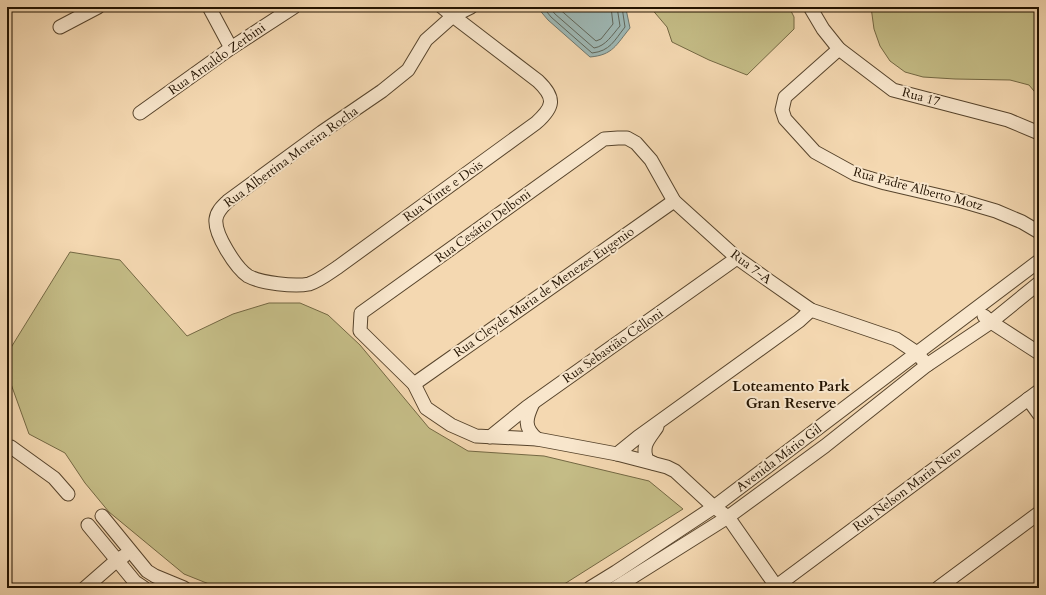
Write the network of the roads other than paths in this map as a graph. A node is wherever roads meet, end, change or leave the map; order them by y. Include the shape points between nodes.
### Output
1 (98, 7) edge
2 (209, 7) edge
3 (294, 7) edge
4 (442, 7) edge
5 (471, 7) edge
6 (810, 7) edge
7 (453, 16) junction
8 (60, 28) dead end
9 (231, 48) junction
10 (839, 49) junction
11 (140, 113) dead end
12 (1039, 133) edge
13 (604, 139) joint
14 (674, 201) junction
15 (1039, 232) edge
16 (737, 258) junction
17 (1039, 261) edge
18 (316, 281) joint
19 (1039, 283) edge
20 (976, 309) junction
21 (811, 310) junction
22 (990, 322) junction
23 (917, 352) junction
24 (1039, 353) edge
25 (926, 365) junction
26 (414, 384) junction
27 (1039, 391) edge
28 (1028, 400) junction
29 (533, 403) junction
30 (1039, 414) edge
31 (661, 421) junction
32 (813, 431) junction
33 (490, 437) junction
34 (537, 439) junction
35 (825, 446) junction
36 (8, 448) edge
37 (617, 454) junction
38 (653, 463) junction
39 (68, 494) dead end
40 (714, 506) junction
41 (1039, 513) edge
42 (102, 516) dead end
43 (728, 517) junction
44 (88, 525) dead end
45 (131, 552) junction
46 (118, 560) junction
47 (618, 581) edge
48 (775, 587) edge
49 (85, 588) edge
50 (144, 588) edge
51 (184, 588) edge
52 (590, 588) edge
53 (938, 588) edge

1 - 8 street
2 - 9 street
3 - 9 street, Rua Arnaldo Zerbini
4 - 7 street
5 - 7 street, Rua Albertina Moreira Rocha
6 - 10 street, Rua 17
7 - 18 street, Rua Vinte e Dois via 538,81 550,97 548,110 536,123
7 - 18 street, Rua Albertina Moreira Rocha via 426,40 408,70 228,201 217,214 218,232 226,249 243,272 250,277 278,284 300,285
9 - 11 street, Rua Arnaldo Zerbini
10 - 12 street, Rua 17 via 893,90 1008,120
10 - 15 street, Rua Padre Alberto Motz via 785,97 784,101 782,110 785,119 815,152 855,174 996,211
13 - 14 street, Rua 7-A via 627,138 636,143 651,160
13 - 26 street, Rua Cesário Delboni via 362,313 360,331
14 - 16 street, Rua 7-A
14 - 26 street, Rua Cleyde Maria de Menezes Eugenio
16 - 21 street, Rua 7-A
16 - 29 street, Rua Sebastião Celloni
17 - 20 street, Avenida Mário Gil
19 - 22 street, Avenida Mário Gil
20 - 22 street
20 - 23 street, Avenida Mário Gil
21 - 23 street, Rua 7-A via 896,339
21 - 31 street
22 - 24 street
22 - 25 street, Avenida Mário Gil
23 - 25 street, Rua 7-A
23 - 32 street, Avenida Mário Gil
25 - 35 street, Avenida Mário Gil
26 - 33 street via 426,408 451,425 476,436
27 - 28 street, Rua Nelson Maria Neto
28 - 30 street
28 - 48 street, Rua Nelson Maria Neto
29 - 33 street, Rua Sebastião Celloni
29 - 34 street via 527,421 531,434
31 - 37 street
31 - 38 street via 644,446 647,460
32 - 35 street
32 - 40 street, Avenida Mário Gil
33 - 34 street
34 - 37 street
35 - 43 street, Avenida Mário Gil
36 - 39 street via 54,478
37 - 38 street
38 - 40 street via 675,471
40 - 43 street
40 - 47 street, Avenida Mário Gil
41 - 53 street
42 - 45 street
43 - 47 street, Avenida Mário Gil
43 - 48 street
44 - 46 street
45 - 46 street
45 - 51 street via 154,576
46 - 49 street
46 - 50 street via 135,582
47 - 52 street, Avenida Mário Gil

